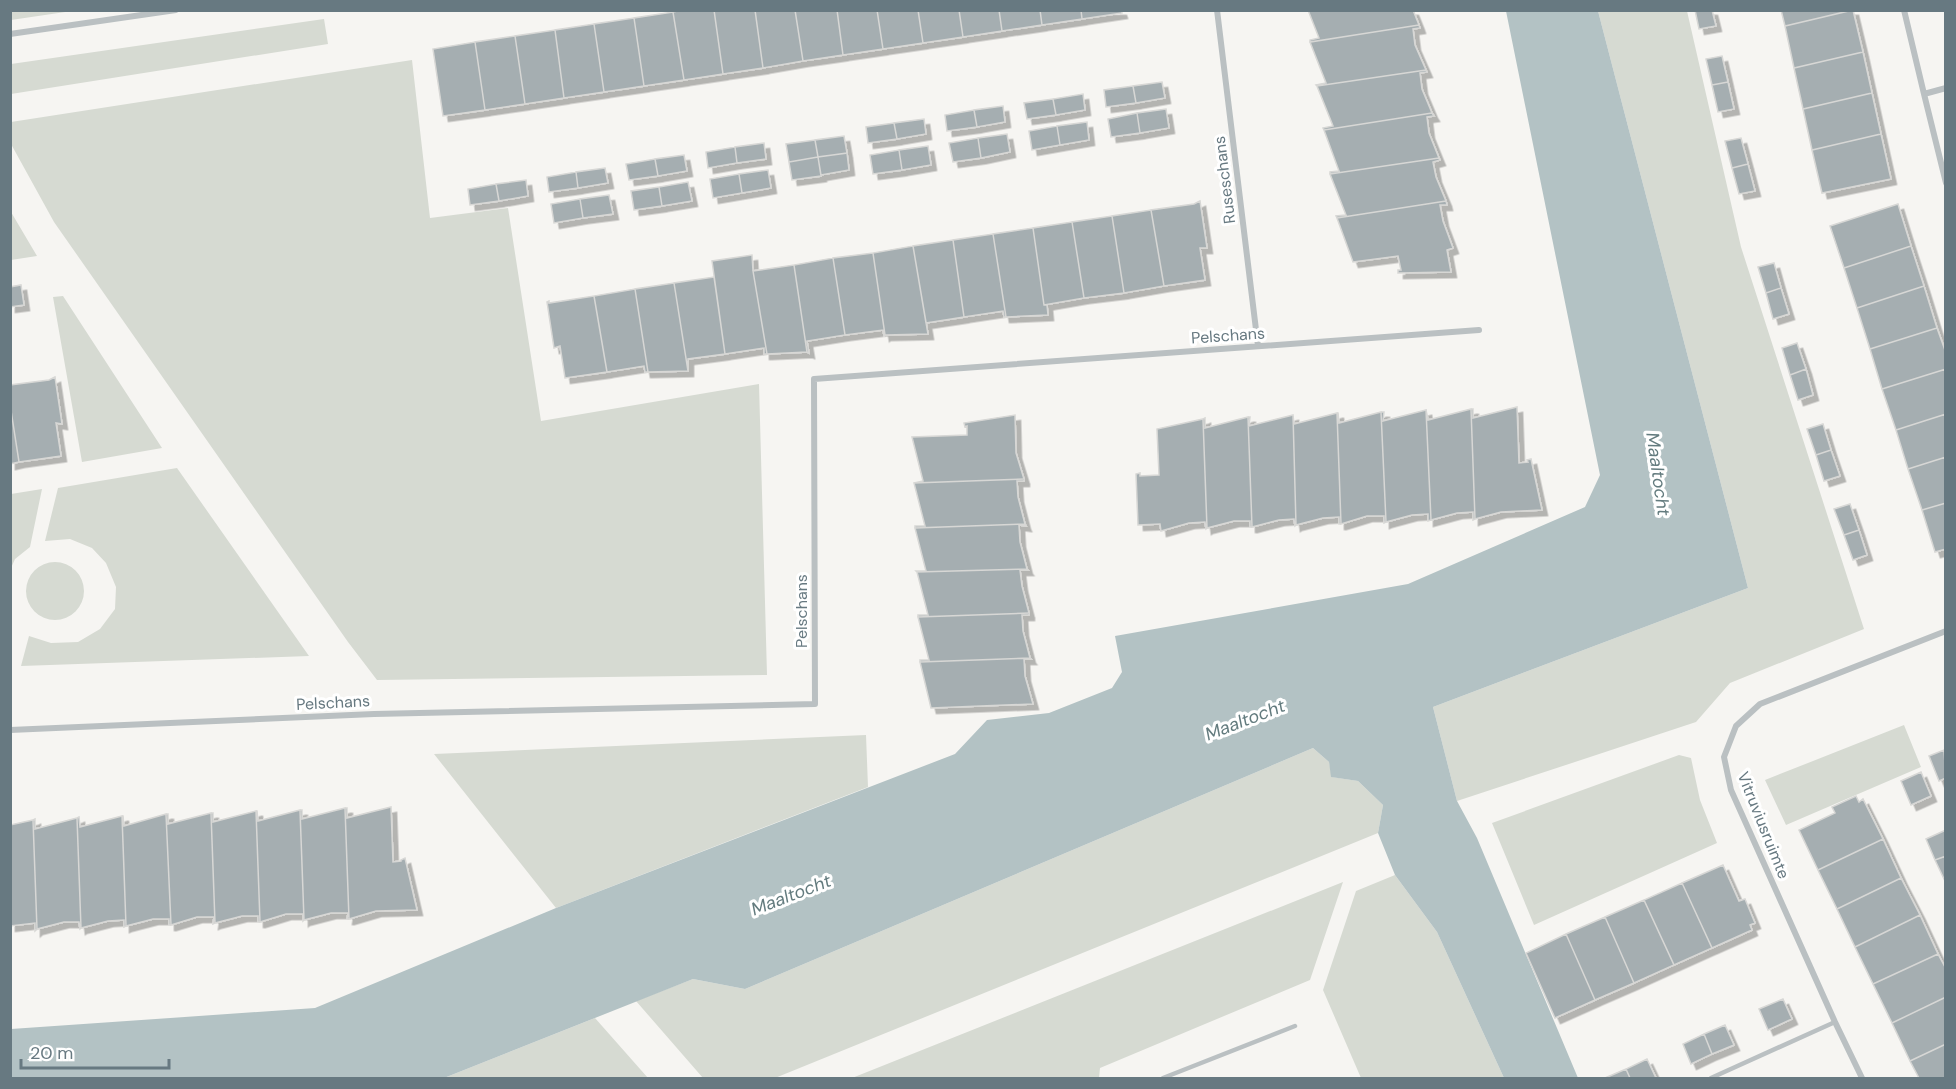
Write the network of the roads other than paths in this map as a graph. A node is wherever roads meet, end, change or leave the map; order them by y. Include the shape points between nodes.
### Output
1 (176, 10) edge
2 (1217, 10) edge
3 (1904, 10) edge
4 (10, 34) edge
5 (1946, 88) edge
6 (1923, 94) junction
7 (1946, 183) edge
8 (1479, 330) dead end
9 (1257, 346) junction
10 (1946, 631) edge
11 (10, 730) edge
12 (1835, 1022) junction
13 (1295, 1026) dead end
14 (1163, 1078) edge
15 (1711, 1078) edge
16 (1862, 1078) edge

1 - 4 street
2 - 9 street, Ruseschans
3 - 6 street
5 - 6 street
6 - 7 street
8 - 9 street, Pelschans
9 - 11 street, Pelschans via 814,379 815,704 374,714
10 - 12 street, Vitruviusruimte via 1760,704 1736,726 1724,757 1731,790
12 - 15 lane
12 - 16 street, Vitruviusruimte
13 - 14 lane

